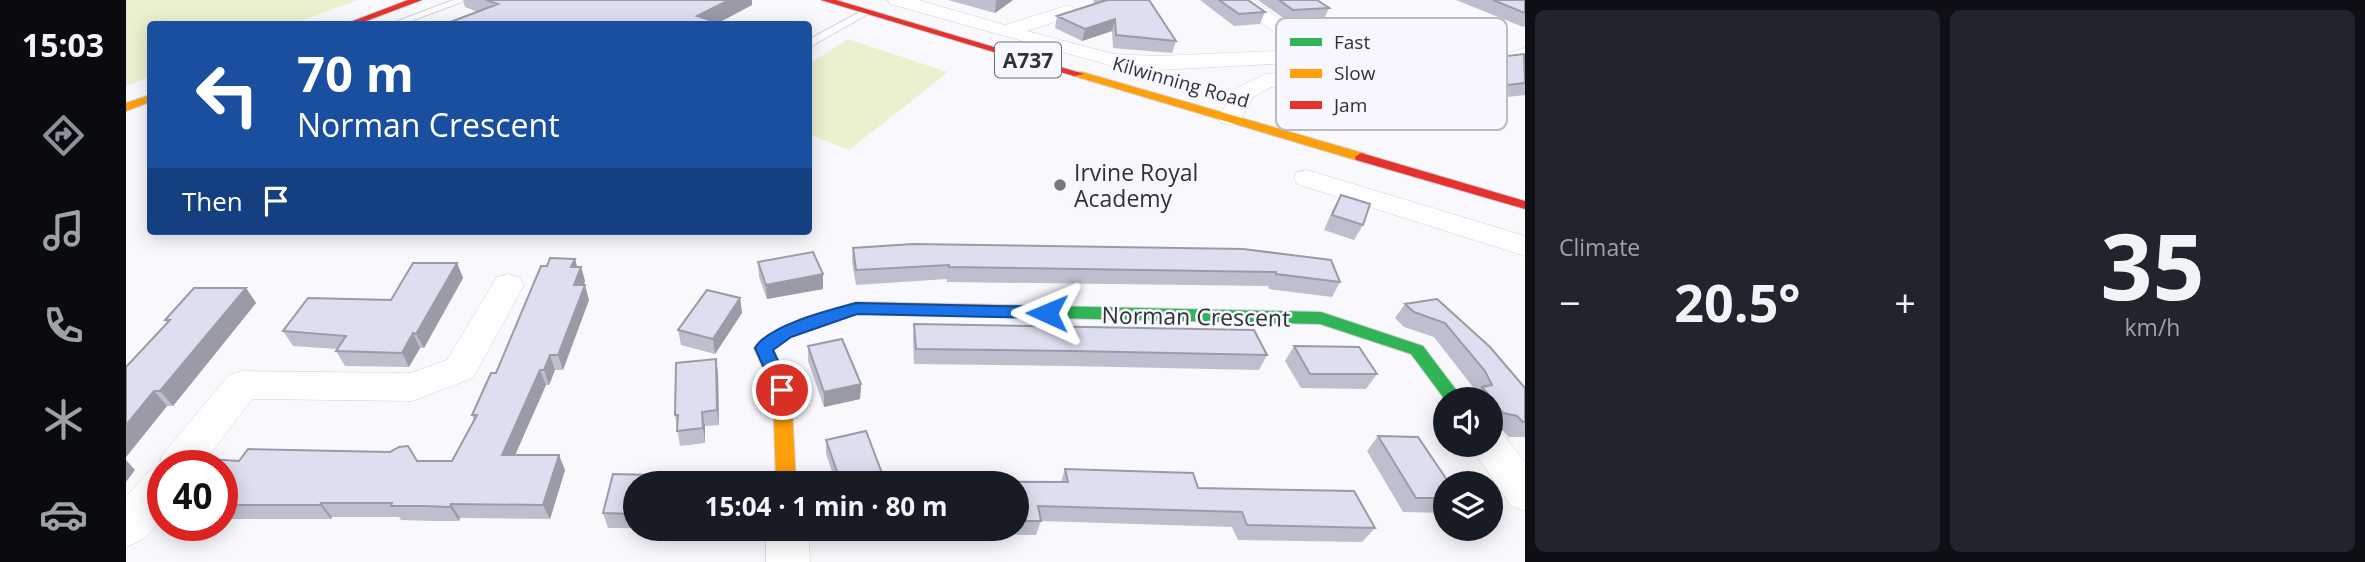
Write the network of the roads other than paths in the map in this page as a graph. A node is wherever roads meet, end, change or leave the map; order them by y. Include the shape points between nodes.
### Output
1 (417, 0) edge
2 (461, 0) edge
3 (826, 0) edge
4 (897, 0) edge
5 (1242, 0) edge
6 (1069, 11) edge
7 (865, 12) junction
8 (358, 21) edge
9 (403, 21) edge
10 (1276, 25) edge
11 (1005, 31) junction
12 (812, 43) edge
13 (1525, 54) edge
14 (1276, 58) edge
15 (1507, 59) edge
16 (1276, 80) edge
17 (147, 99) edge
18 (126, 107) edge
19 (1230, 118) junction
20 (1307, 178) dead end
21 (1525, 205) edge
22 (1525, 246) edge
23 (508, 285) dead end
24 (1445, 387) edge
25 (190, 450) edge
26 (1498, 457) edge
27 (785, 471) edge
28 (1525, 493) edge
29 (147, 502) edge
30 (126, 528) edge
31 (787, 541) edge
32 (788, 562) edge

1 - 8 main road
2 - 9 lane
3 - 7 main road, Kilwinning Road / A737
4 - 11 street
5 - 10 street
6 - 11 street
7 - 12 lane
7 - 19 main road, Kilwinning Road / A737
11 - 14 street via 1130,62
13 - 15 street
16 - 19 street via 1244,93
17 - 18 main road
19 - 21 main road, Kilwinning Road / A737
20 - 22 street
23 - 25 street via 460,369 412,387 242,386
24 - 27 main road, Norman Crescent via 1417,350 1321,318 856,308 785,333 763,348 782,390
26 - 28 street
29 - 30 street
31 - 32 street

